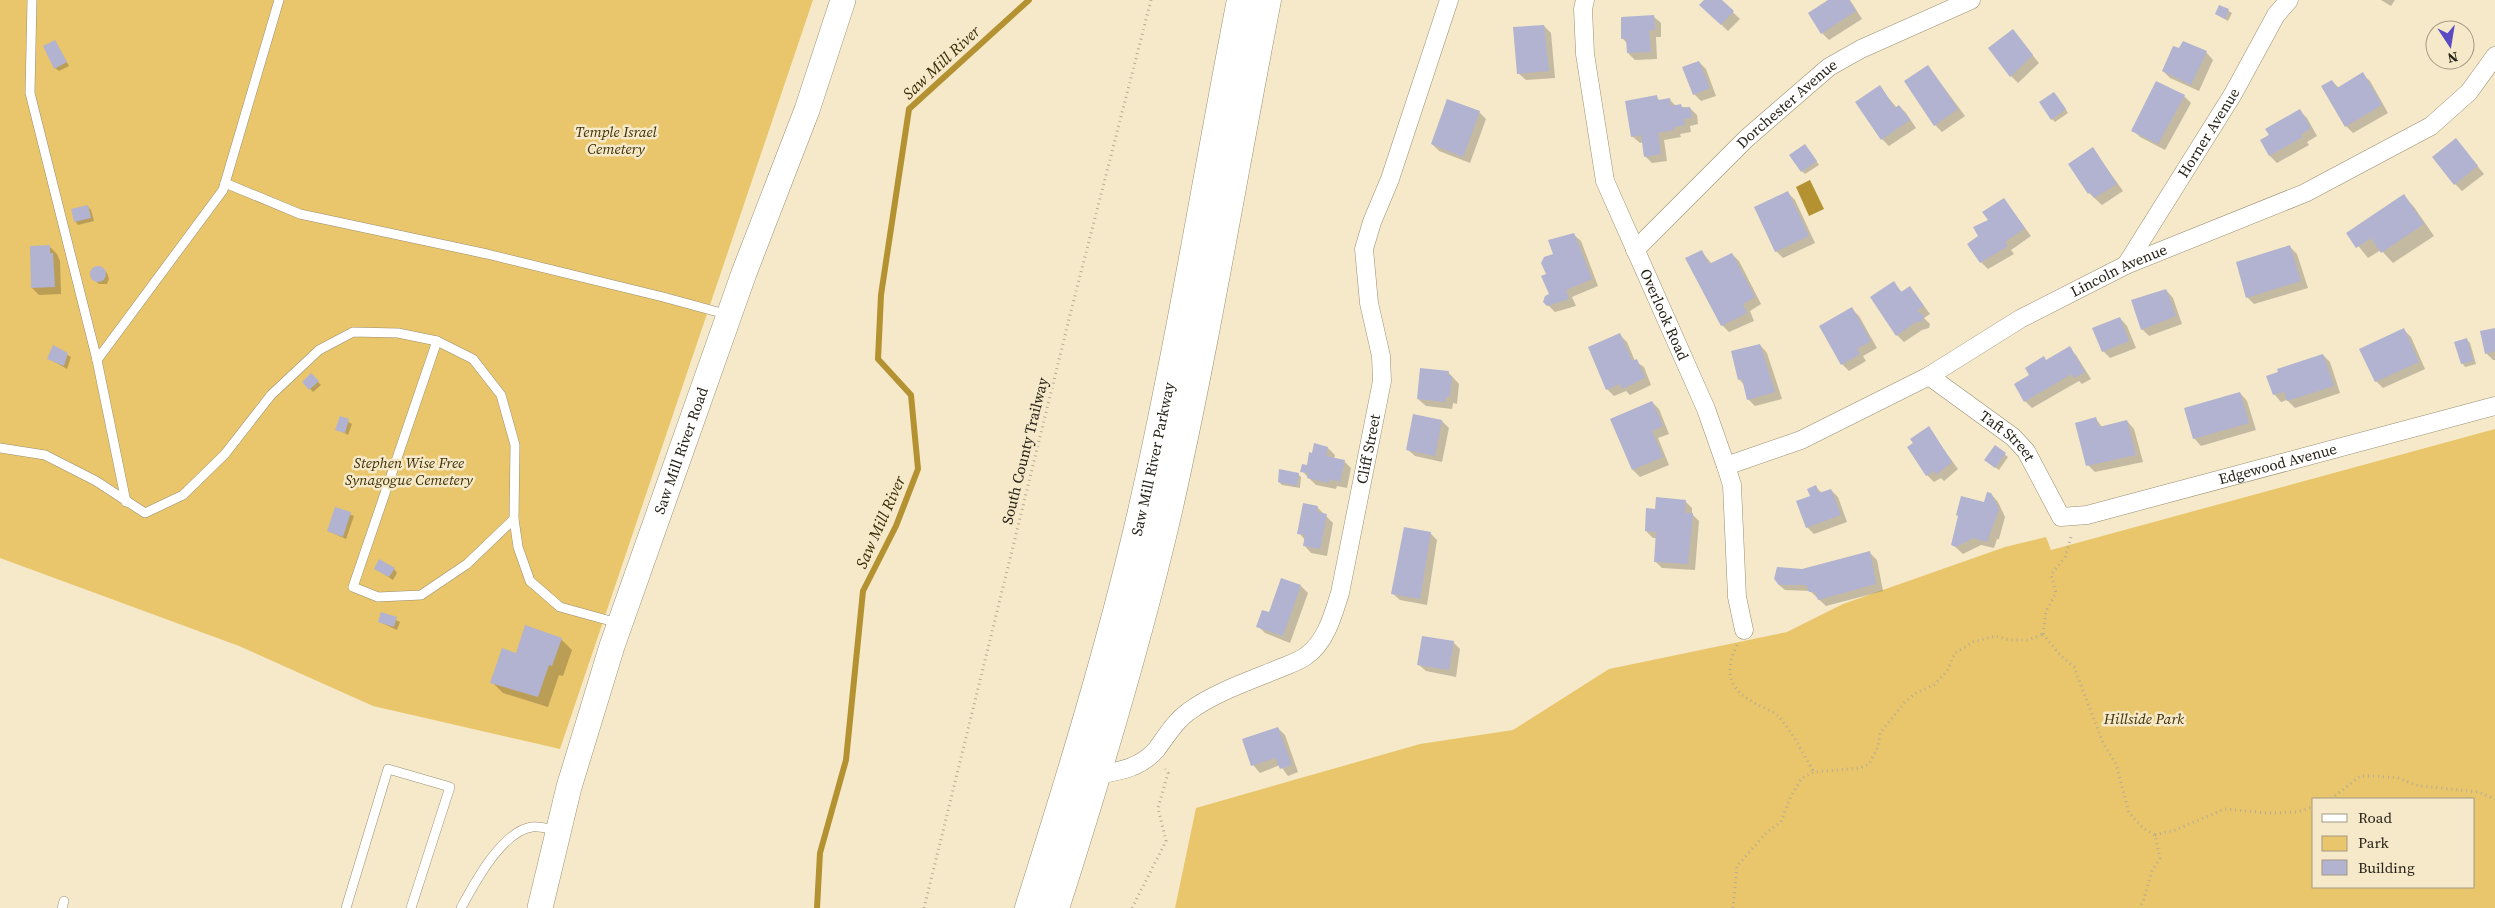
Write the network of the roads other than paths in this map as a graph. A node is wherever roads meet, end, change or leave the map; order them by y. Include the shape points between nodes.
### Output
1 (32, 0) edge
2 (279, 0) edge
3 (844, 0) edge
4 (1241, 0) edge
5 (1267, 0) edge
6 (1449, 0) edge
7 (1585, 0) edge
8 (1970, 0) edge
9 (2289, 0) edge
10 (2272, 8) edge
11 (2495, 56) edge
12 (225, 183) junction
13 (1635, 250) junction
14 (2126, 264) junction
15 (729, 315) junction
16 (437, 341) junction
17 (97, 360) junction
18 (1929, 376) junction
19 (2495, 406) edge
20 (0, 448) edge
21 (1726, 466) junction
22 (126, 502) junction
23 (2066, 517) joint
24 (514, 519) junction
25 (620, 623) junction
26 (1744, 630) road end
27 (1097, 775) junction
28 (558, 831) junction
29 (346, 908) edge
30 (411, 908) edge
31 (461, 908) edge
32 (540, 908) edge
33 (1029, 908) edge
34 (1055, 908) edge

1 - 17 lane via 30,94
2 - 12 lane
3 - 15 main road, Saw Mill River Road via 807,110
4 - 33 highway, Saw Mill River Parkway via 1174,358 1142,509 1086,722
5 - 27 highway, Saw Mill River Parkway via 1184,439 1147,597
6 - 27 street, Cliff Street via 1364,249 1382,381 1332,621 1318,644 1305,657 1188,712 1140,763 1126,770
7 - 13 street, Overlook Road via 1585,54 1606,182
8 - 13 street, Dorchester Avenue via 1860,49 1829,67 1747,138
9 - 10 street, Horner Avenue
10 - 14 street, Horner Avenue via 2233,94
11 - 14 street, Lincoln Avenue via 2469,92 2431,126 2305,193
12 - 15 lane via 300,214 487,254
12 - 17 lane
13 - 21 street, Overlook Road via 1706,409
14 - 18 street, Lincoln Avenue via 2020,319
15 - 25 main road, Saw Mill River Road
16 - 22 lane via 398,333 353,332 319,350 271,395 225,454 183,495 146,513
16 - 24 lane via 473,359 501,395 515,445
16 - 24 lane via 353,586 378,597 421,595 467,564
17 - 22 lane
18 - 21 street, Lincoln Avenue via 1801,440
18 - 23 street, Taft Street via 2014,437
19 - 23 street, Edgewood Avenue via 2087,515
20 - 22 lane via 45,455 96,481
21 - 26 street, Overlook Road via 1732,485 1737,597
24 - 25 lane via 518,547 530,580 560,607
25 - 28 main road, Saw Mill River Road
27 - 34 highway, Saw Mill River Parkway
28 - 31 lane via 532,827 515,834 492,858
28 - 32 main road, Saw Mill River Road
29 - 30 lane via 388,769 450,786

